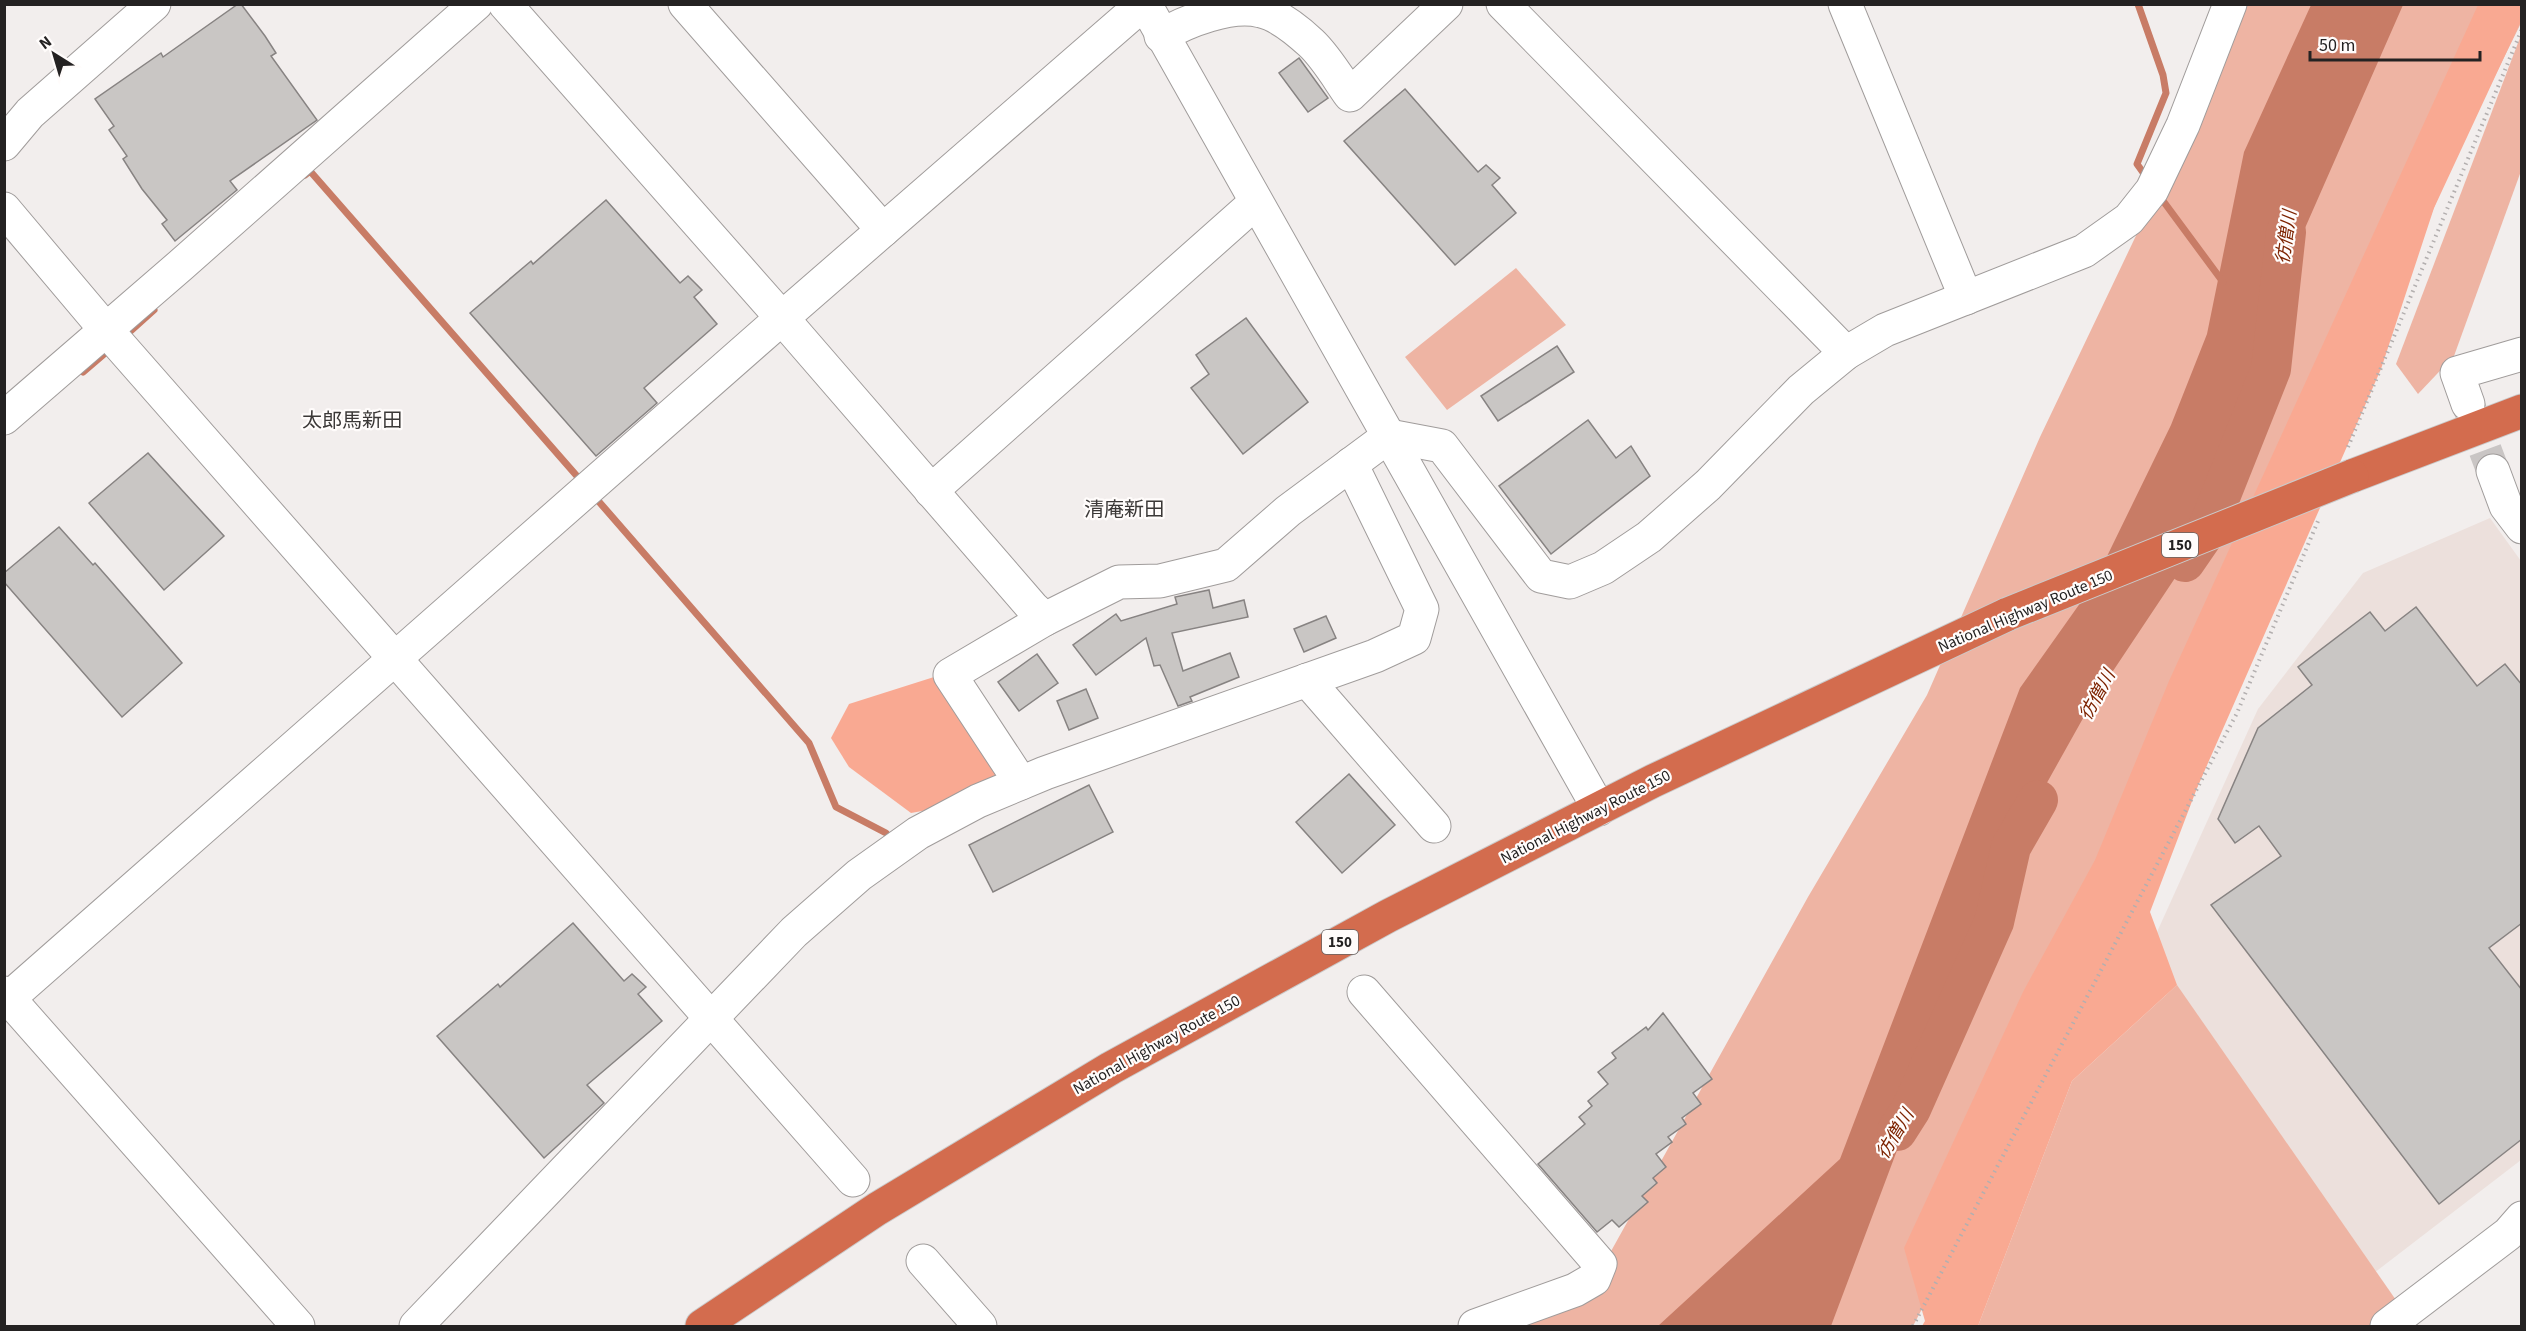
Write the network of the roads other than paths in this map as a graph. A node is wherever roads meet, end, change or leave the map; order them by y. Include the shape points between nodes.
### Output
1 (154, 4) edge
2 (476, 4) edge
3 (505, 4) edge
4 (685, 4) edge
5 (1144, 4) edge
6 (1446, 4) edge
7 (1503, 4) edge
8 (1845, 4) edge
9 (2230, 4) edge
10 (1161, 36) junction
11 (4, 144) edge
12 (1255, 203) junction
13 (4, 209) edge
14 (883, 230) junction
15 (1966, 298) junction
16 (782, 318) junction
17 (108, 330) junction
18 (1846, 353) junction
19 (2522, 354) edge
20 (2468, 404) tunnel mouth
21 (2522, 411) edge
22 (4, 418) edge
23 (1389, 436) junction
24 (1352, 464) junction
25 (2493, 471) tunnel mouth
26 (931, 491) junction
27 (2522, 527) edge
28 (1045, 619) junction
29 (395, 658) junction
30 (1307, 680) junction
31 (1021, 783) junction
32 (1599, 809) junction
33 (1434, 826) dead end
34 (1364, 992) dead end
35 (7, 996) edge
36 (711, 1017) junction
37 (853, 1180) dead end
38 (2522, 1218) edge
39 (923, 1261) dead end
40 (298, 1326) edge
41 (416, 1326) edge
42 (702, 1326) edge
43 (980, 1326) edge
44 (1475, 1326) edge
45 (2387, 1326) edge

1 - 11 street via 30,113
2 - 17 street
3 - 16 street
4 - 14 street
5 - 10 street
5 - 14 street
6 - 10 street via 1350,95 1313,45 1286,23 1261,11 1230,10 1180,24
7 - 18 street
8 - 15 street
9 - 15 street via 2183,124 2152,190 2128,219 2084,251
10 - 12 street
12 - 23 street
12 - 26 street
13 - 17 street
14 - 16 street
15 - 18 street via 1886,330
16 - 26 street
16 - 29 street
17 - 22 street
17 - 29 street
18 - 23 street via 1801,390 1708,485 1649,537 1603,568 1570,582 1541,576 1442,446
19 - 20 street via 2457,373
21 - 32 highway, National Highway Route 150 / 150, bridge via 2349,465 2008,614
23 - 24 street
23 - 32 street
24 - 28 street via 1288,511 1226,565 1160,581 1119,582
24 - 30 street via 1422,609 1414,638
25 - 27 street via 2506,506
26 - 28 street
28 - 31 street via 950,675
29 - 35 street
29 - 36 street
30 - 31 street
30 - 33 street
31 - 36 street via 918,833 859,875 794,932
32 - 42 highway, National Highway Route 150 / 150 via 1388,916 1111,1068 877,1209
34 - 44 street via 1600,1264 1594,1279 1575,1290
35 - 40 street
36 - 37 street
36 - 41 street
38 - 45 street via 2508,1234
39 - 43 street

